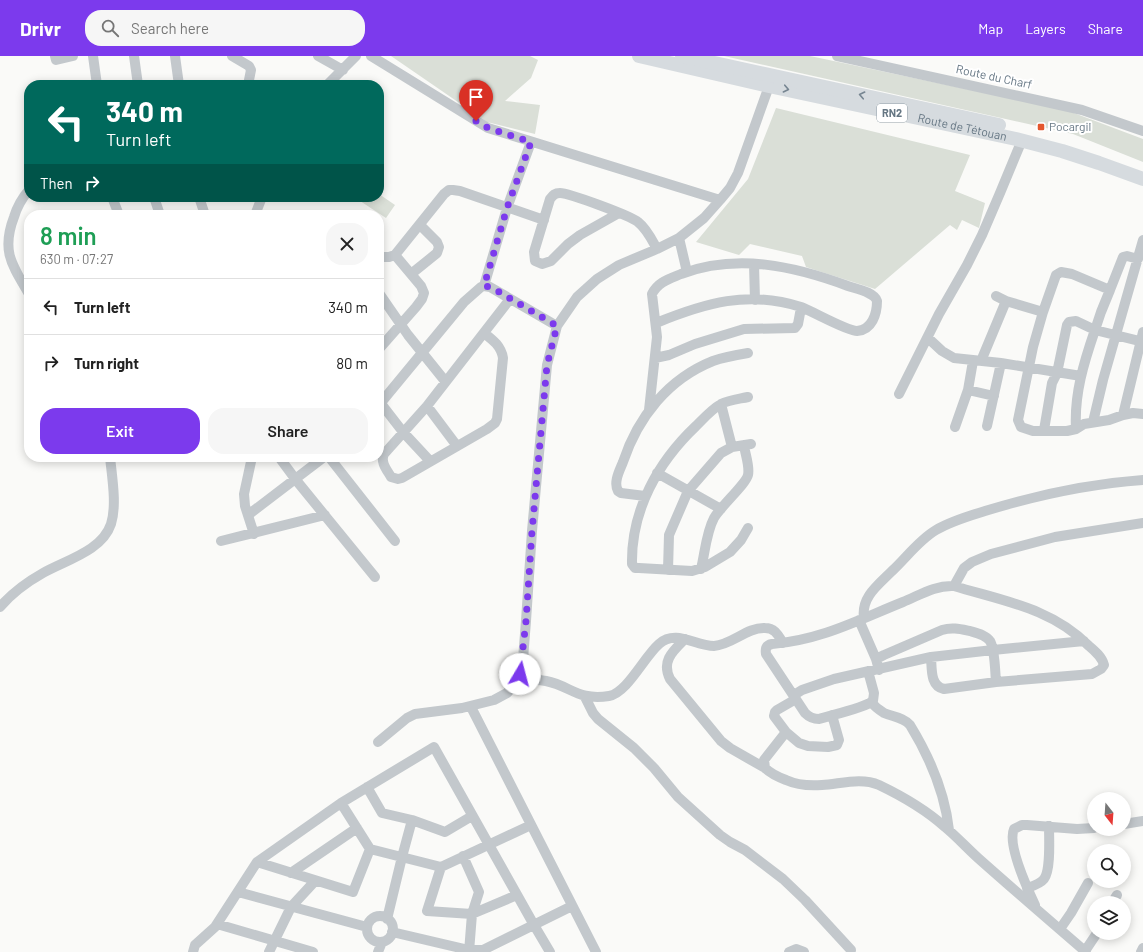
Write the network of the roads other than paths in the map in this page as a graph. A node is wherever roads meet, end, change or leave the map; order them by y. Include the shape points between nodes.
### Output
1 (55, 56) edge
2 (73, 56) edge
3 (93, 56) edge
4 (134, 56) edge
5 (175, 56) edge
6 (232, 56) edge
7 (318, 56) edge
8 (356, 56) edge
9 (371, 56) edge
10 (639, 56) edge
11 (682, 56) edge
12 (837, 56) edge
13 (343, 70) junction
14 (96, 80) edge
15 (137, 80) edge
16 (178, 80) edge
17 (249, 80) edge
18 (332, 80) edge
19 (769, 86) junction
20 (1143, 131) edge
21 (1022, 140) junction
22 (531, 142) junction
23 (1143, 169) edge
24 (1143, 179) edge
25 (24, 196) edge
26 (720, 200) junction
27 (507, 208) junction
28 (619, 213) junction
29 (544, 220) junction
30 (420, 225) junction
31 (679, 238) junction
32 (1143, 240) edge
33 (657, 249) junction
34 (395, 255) junction
35 (384, 257) edge
36 (1138, 259) junction
37 (754, 264) junction
38 (687, 272) junction
39 (411, 274) junction
40 (24, 284) edge
41 (484, 286) junction
42 (1110, 290) junction
43 (996, 296) dead end
44 (510, 299) junction
45 (755, 300) junction
46 (384, 301) edge
47 (1006, 301) junction
48 (801, 308) junction
49 (1043, 312) junction
50 (400, 323) junction
51 (656, 323) junction
52 (557, 326) junction
53 (1095, 330) junction
54 (484, 333) junction
55 (1116, 334) junction
56 (928, 338) junction
57 (1142, 339) edge
58 (384, 343) edge
59 (422, 353) junction
60 (748, 353) dead end
61 (655, 358) junction
62 (977, 361) junction
63 (1001, 363) junction
64 (1030, 368) junction
65 (1057, 373) junction
66 (1081, 376) junction
67 (445, 381) junction
68 (968, 390) junction
69 (899, 394) dead end
70 (994, 396) junction
71 (748, 397) dead end
72 (384, 398) edge
73 (721, 404) junction
74 (427, 406) junction
75 (384, 408) edge
76 (649, 410) junction
77 (1143, 414) edge
78 (1123, 415) junction
79 (1093, 422) junction
80 (955, 426) dead end
81 (987, 426) dead end
82 (1076, 429) junction
83 (1044, 430) junction
84 (403, 432) junction
85 (457, 446) junction
86 (732, 447) junction
87 (384, 454) edge
88 (430, 461) junction
89 (110, 462) edge
90 (251, 462) edge
91 (283, 462) edge
92 (318, 462) edge
93 (334, 462) edge
94 (384, 462) edge
95 (657, 473) junction
96 (296, 480) junction
97 (1143, 480) edge
98 (688, 491) junction
99 (645, 496) junction
100 (721, 509) junction
101 (248, 515) junction
102 (324, 515) junction
103 (1143, 523) edge
104 (748, 528) dead end
105 (254, 534) junction
106 (221, 541) dead end
107 (395, 541) dead end
108 (701, 569) junction
109 (668, 570) junction
110 (375, 577) dead end
111 (954, 586) junction
112 (0, 607) edge
113 (862, 619) junction
114 (684, 639) junction
115 (1084, 641) junction
116 (783, 643) junction
117 (993, 650) junction
118 (931, 657) junction
119 (876, 659) junction
120 (879, 670) junction
121 (868, 671) junction
122 (518, 681) junction
123 (996, 682) junction
124 (585, 697) junction
125 (795, 697) junction
126 (871, 702) junction
127 (471, 707) junction
128 (832, 715) junction
129 (786, 732) junction
130 (378, 742) dead end
131 (766, 768) junction
132 (367, 788) junction
133 (341, 803) junction
134 (472, 816) junction
135 (412, 820) junction
136 (1143, 821) edge
137 (1131, 823) edge
138 (531, 825) junction
139 (1049, 826) junction
140 (357, 828) junction
141 (1087, 828) edge
142 (949, 830) junction
143 (488, 844) junction
144 (370, 849) junction
145 (463, 856) junction
146 (402, 857) junction
147 (258, 862) junction
148 (440, 867) junction
149 (292, 873) junction
150 (315, 881) junction
151 (1087, 885) edge
152 (1027, 888) junction
153 (238, 892) junction
154 (517, 895) junction
155 (572, 906) junction
156 (291, 907) junction
157 (1036, 909) junction
158 (472, 914) junction
159 (387, 919) junction
160 (217, 924) junction
161 (534, 925) junction
162 (367, 927) junction
163 (1060, 929) junction
164 (392, 932) junction
165 (1093, 940) edge
166 (274, 942) junction
167 (382, 942) junction
168 (1143, 948) edge
169 (469, 951) edge
170 (851, 951) edge
171 (1086, 951) edge
172 (192, 952) edge
173 (269, 952) edge
174 (313, 952) edge
175 (378, 952) edge
176 (550, 952) edge
177 (596, 952) edge
178 (789, 952) edge
179 (804, 952) edge
180 (1141, 952) edge

1 - 2 street via 56,60
3 - 14 street
4 - 15 street
5 - 16 street
6 - 17 street via 249,66
7 - 13 street
8 - 13 street
9 - 22 street via 488,128
10 - 19 highway, Route de Tétouan / RN2
23 -> 11 highway, Route de Tétouan / RN2 via 1107,155 1015,129
12 - 20 street, Route du Charf via 1082,110
13 - 18 street
19 -> 21 highway, Route de Tétouan / RN2
19 - 26 street via 738,173
21 - 24 highway, Route de Tétouan / RN2
21 - 56 street via 982,235
22 - 26 street
22 - 27 street
25 - 40 street via 10,226 7,244 9,255
26 - 31 street via 704,218
27 - 29 street
27 - 30 street via 449,190
27 - 41 street
28 - 29 street via 560,193 550,199
28 - 29 street via 580,235 551,261 542,264 535,261 534,257
28 - 33 street via 637,221
30 - 34 street
30 - 39 street via 439,247 437,253
31 - 33 street
31 - 38 street
32 - 36 street
33 - 52 street via 619,265 597,279 577,297
34 - 35 street
34 - 39 street
36 - 42 street via 1123,257
36 - 55 street
37 - 38 street via 725,264
37 - 45 street
37 - 48 street via 806,272 874,296 877,301 871,325 858,330 844,327
38 - 51 street via 666,280 654,289 652,305
39 - 50 street via 423,288 423,295 416,307
41 - 44 street
41 - 59 street via 464,302
42 - 49 street via 1061,272 1056,275
42 - 53 street
43 - 47 street
44 - 52 street
44 - 54 street
45 - 48 street
45 - 51 street via 714,303
46 - 50 street
47 - 49 street
47 - 62 street
48 - 61 street via 795,328 744,329
49 - 64 street
50 - 58 street
50 - 59 street
51 - 61 street
52 - 122 street via 547,365 523,658
53 - 55 street
53 - 65 street via 1076,321 1067,324
53 - 66 street
54 - 67 street
54 - 85 street via 502,351 497,419 487,429
55 - 57 street
55 - 79 street
56 - 62 street via 954,358
56 - 69 street
57 - 78 street
59 - 67 street
59 - 72 street
60 - 76 street via 726,357 702,366 664,392
61 - 76 street
62 - 63 street
62 - 68 street
63 - 64 street
63 - 70 street
64 - 65 street
64 - 83 street via 1018,422 1025,429
65 - 66 street
65 - 83 street via 1052,383
66 - 82 street via 1076,401
67 - 74 street
68 - 70 street
68 - 80 street
70 - 81 street
71 - 73 street
73 - 86 street
73 - 95 street via 680,440
74 - 84 street
74 - 85 street
75 - 84 street
76 - 99 street via 625,456 616,484 621,493
77 - 78 street
78 - 79 street
79 - 82 street
82 - 83 street
84 - 87 street
84 - 88 street
85 - 88 street
86 - 98 street via 721,453
86 - 100 street via 747,444 748,476
88 - 94 street via 398,480 392,477
89 - 112 street via 114,504 108,531 89,549 25,585
90 - 101 street via 244,494
91 - 96 street
92 - 96 street
93 - 107 street
95 - 98 street
95 - 99 street
96 - 101 street
96 - 102 street
97 - 113 street via 1064,490 982,512 937,529 920,542 871,593 863,607
98 - 100 street
98 - 109 street via 669,536
99 - 109 street via 634,537 632,564 635,568
100 - 108 street via 710,528
101 - 105 street
102 - 105 street
102 - 110 street
103 - 111 street via 1056,537 990,554 964,568
104 - 108 street via 735,548
105 - 106 street
108 - 109 street
111 - 113 street via 938,587
111 - 115 street via 1033,609 1064,625
113 - 116 street via 820,635
113 - 119 street
114 - 116 street via 719,645 765,628 777,632
114 - 124 street via 669,639 660,643 629,682 616,694
114 - 131 street via 667,661 670,679 721,740 730,748
115 - 117 street
115 - 123 street via 1101,657 1103,668 1098,672
116 - 125 street via 769,645 766,651
117 - 118 street
117 - 119 street via 990,641 981,634 949,628
117 - 123 street
118 - 120 street
118 - 123 street via 933,678 940,688
119 - 120 street
120 - 121 street
121 - 125 street via 802,690
121 - 126 street via 874,693
122 - 124 street via 539,679 560,685
122 - 127 street via 507,693
124 - 170 street via 598,719 634,748 686,805 720,835 745,850 783,879 838,934
125 - 128 street via 811,718 819,719
125 - 129 street via 774,714
126 - 128 street
126 - 142 street via 877,709 907,721 910,725 938,784
127 - 130 street via 415,714
127 - 138 street
128 - 129 street via 839,740 835,746 804,745
129 - 131 street via 764,760
131 - 142 street via 779,778 807,786 852,781 877,784 923,809
132 - 133 street
132 - 134 street via 434,747
132 - 135 street via 382,813
133 - 140 street
133 - 147 street
134 - 135 street via 445,832
134 - 143 street
135 - 146 street
136 - 137 street
138 - 143 street
138 - 155 street
139 - 141 street
139 - 152 street via 1046,876 1040,883
139 - 152 street via 1022,825 1012,833 1014,849
140 - 144 street
140 - 149 street
142 - 157 street
143 - 145 street
143 - 154 street
144 - 146 street
144 - 150 street via 353,892
145 - 148 street
145 - 158 street via 479,892
146 - 148 street
146 - 159 street
147 - 149 street
147 - 153 street
148 - 158 street via 427,910
149 - 150 street
150 - 156 street
151 - 163 street
152 - 157 street
153 - 156 street
153 - 160 street
154 - 158 street
154 - 161 street
155 - 161 street
155 - 177 street
156 - 162 street
156 - 166 street
157 - 163 street
158 - 169 street
159 - 162 street via 375,917
159 - 164 street
160 - 166 street
160 - 172 street via 195,945
161 - 169 street via 484,950
161 - 176 street
162 - 167 street via 370,938 375,942
163 - 171 street
164 - 167 street via 390,937
164 - 169 street
165 - 171 street
166 - 173 street
166 - 174 street
167 - 175 street
168 - 180 street
178 - 179 street via 796,949

